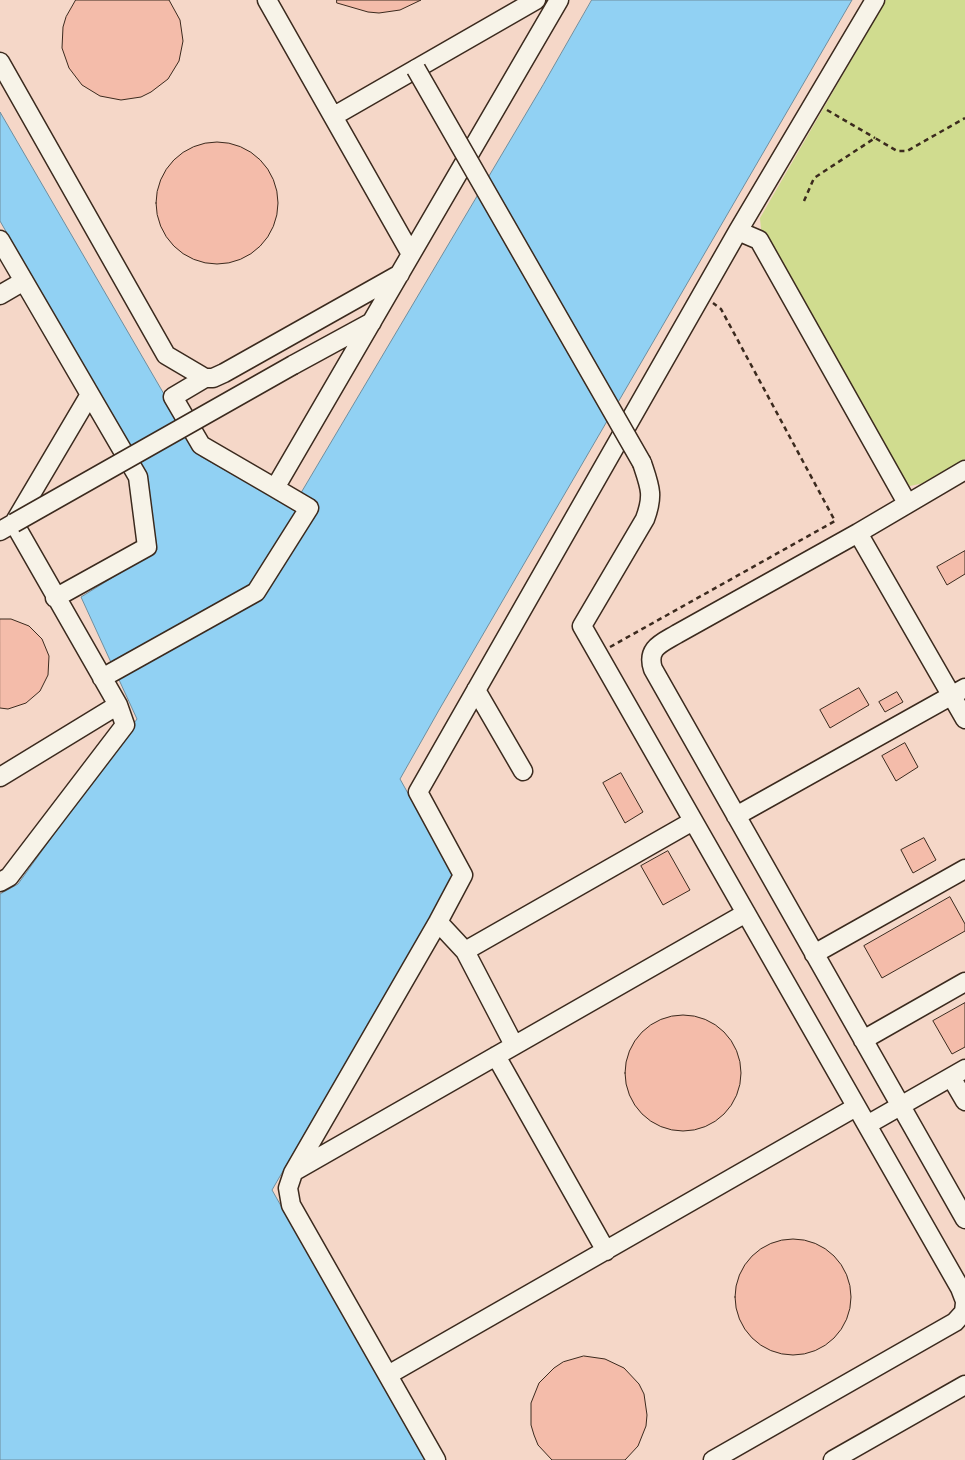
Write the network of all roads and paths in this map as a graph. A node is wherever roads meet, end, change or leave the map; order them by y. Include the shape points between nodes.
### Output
1 (267, 0) edge
2 (536, 0) edge
3 (875, 0) edge
4 (555, 2) edge
5 (0, 62) edge
6 (416, 69) junction
7 (814, 103) junction
8 (334, 116) junction
9 (965, 118) edge
10 (875, 138) junction
11 (804, 201) dead end
12 (738, 231) junction
13 (0, 240) edge
14 (411, 254) junction
15 (400, 274) junction
16 (24, 281) junction
17 (0, 295) edge
18 (701, 296) junction
19 (372, 322) junction
20 (205, 378) junction
21 (89, 396) junction
22 (965, 470) edge
23 (275, 488) junction
24 (907, 503) junction
25 (7, 527) edge
26 (858, 533) junction
27 (55, 598) junction
28 (598, 654) junction
29 (102, 678) junction
30 (476, 690) junction
31 (958, 692) edge
32 (118, 706) junction
33 (965, 719) edge
34 (523, 771) dead end
35 (0, 777) edge
36 (736, 816) junction
37 (693, 821) junction
38 (965, 869) edge
39 (0, 882) edge
40 (746, 913) junction
41 (438, 922) junction
42 (465, 951) junction
43 (814, 954) junction
44 (965, 982) edge
45 (863, 1040) junction
46 (514, 1045) junction
47 (496, 1056) junction
48 (958, 1073) edge
49 (965, 1101) edge
50 (900, 1106) junction
51 (856, 1107) junction
52 (867, 1125) junction
53 (293, 1172) junction
54 (965, 1219) edge
55 (606, 1251) junction
56 (965, 1302) edge
57 (388, 1375) junction
58 (965, 1385) edge
59 (436, 1460) edge
60 (713, 1460) edge
61 (834, 1460) edge

1 - 8 street
2 - 6 street
3 - 7 street
4 - 14 street
5 - 20 street via 166,354
6 - 8 street
6 - 28 street, bridge via 642,463 650,484 651,503 645,519 582,626
7 - 10 path
7 - 12 street
8 - 14 street
9 - 10 path via 907,151 897,151
10 - 11 path via 814,178
12 - 18 street
12 - 24 street via 759,240
13 - 16 street
14 - 15 street
15 - 19 street
15 - 20 street via 224,373
16 - 17 street
16 - 21 street
18 - 28 path via 721,309 836,521
18 - 30 street
19 - 23 street
19 - 25 street, bridge
20 - 23 street via 173,397 201,445
21 - 25 street
21 - 27 street via 138,478 147,547
22 - 24 street
23 - 29 street via 308,508 256,592
24 - 26 street
25 - 27 street
26 - 31 street
26 - 36 street via 677,634 652,652 653,669
27 - 29 street
28 - 37 street
29 - 32 street
30 - 34 street
30 - 41 street via 418,792 463,875
31 - 33 street
31 - 36 street
32 - 35 street
32 - 39 street via 124,725 9,877
36 - 43 street
37 - 40 street
37 - 42 street
38 - 43 street
40 - 46 street
40 - 51 street
41 - 42 street
41 - 53 street
42 - 46 street
43 - 45 street
44 - 45 street
45 - 50 street
46 - 47 street
47 - 53 street
47 - 55 street
48 - 49 street
48 - 50 street
50 - 52 street
50 - 54 street
51 - 52 street
51 - 55 street
52 - 56 street
53 - 57 street via 288,1188 291,1205
55 - 57 street
56 - 60 street via 964,1312 955,1322
57 - 59 street
58 - 61 street

